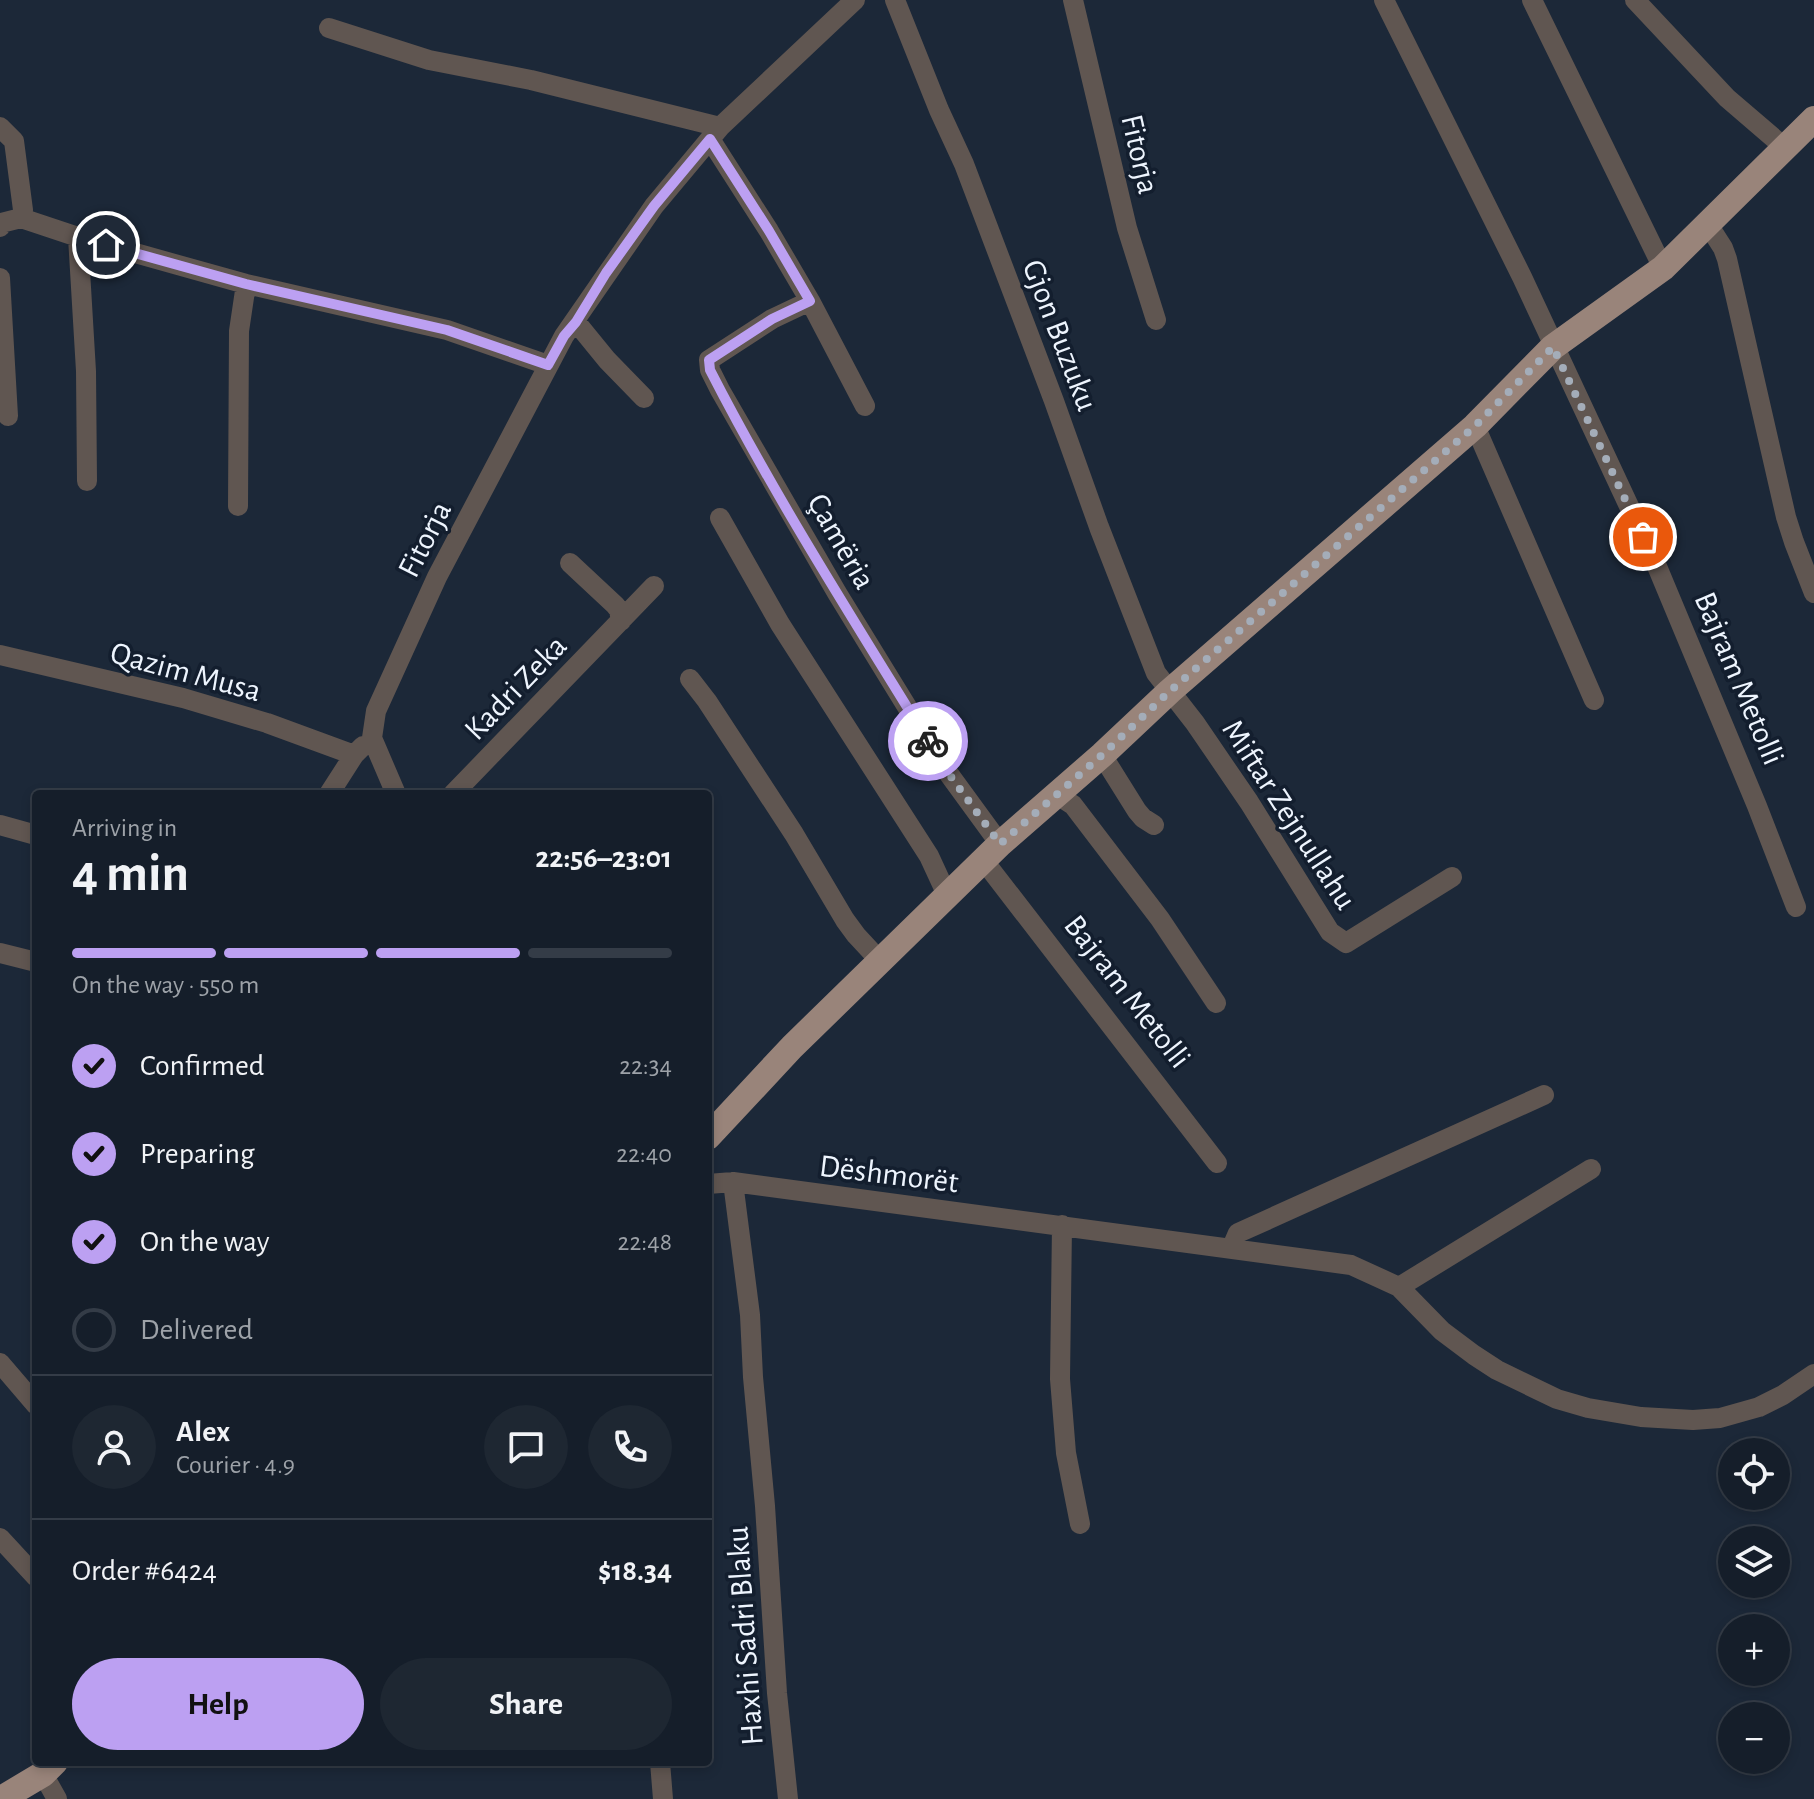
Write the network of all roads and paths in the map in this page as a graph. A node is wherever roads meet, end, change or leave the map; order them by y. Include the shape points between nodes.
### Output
1 (855, 0) edge
2 (895, 0) edge
3 (1073, 0) edge
4 (1384, 0) edge
5 (1532, 0) edge
6 (1635, 0) edge
7 (329, 28) dead end
8 (1814, 119) edge
9 (0, 127) edge
10 (715, 133) junction
11 (1784, 147) junction
12 (21, 218) junction
13 (1707, 223) junction
14 (0, 227) edge
15 (78, 237) junction
16 (1663, 268) junction
17 (0, 278) edge
18 (246, 284) junction
19 (810, 301) junction
20 (1156, 320) dead end
21 (576, 322) junction
22 (1553, 347) junction
23 (548, 365) junction
24 (644, 398) dead end
25 (865, 406) dead end
26 (8, 416) dead end
27 (1475, 426) junction
28 (87, 481) dead end
29 (238, 506) dead end
30 (720, 518) dead end
31 (570, 563) dead end
32 (654, 586) dead end
33 (1814, 593) edge
34 (621, 621) junction
35 (0, 655) edge
36 (690, 679) dead end
37 (1170, 691) junction
38 (1594, 700) dead end
39 (372, 738) junction
40 (354, 755) junction
41 (1102, 755) junction
42 (332, 790) edge
43 (394, 790) edge
44 (457, 790) edge
45 (1056, 794) junction
46 (0, 825) edge
47 (1154, 825) dead end
48 (32, 834) edge
49 (992, 852) junction
50 (1452, 877) dead end
51 (947, 895) junction
52 (1796, 907) dead end
53 (0, 953) edge
54 (32, 961) edge
55 (881, 962) junction
56 (1216, 1003) dead end
57 (1544, 1095) dead end
58 (712, 1133) edge
59 (1217, 1163) dead end
60 (1591, 1169) dead end
61 (733, 1182) junction
62 (712, 1184) edge
63 (1062, 1225) junction
64 (1232, 1247) junction
65 (1399, 1287) junction
66 (0, 1363) edge
67 (1814, 1374) edge
68 (32, 1400) edge
69 (1080, 1524) dead end
70 (0, 1538) edge
71 (32, 1573) edge
72 (660, 1766) edge
73 (49, 1768) edge
74 (1, 1799) edge
75 (57, 1799) edge
76 (663, 1799) edge
77 (788, 1799) edge

1 - 10 street, Fitorja
2 - 37 street, Gjon Buzuku via 964,164 1156,673
3 - 20 street, Fitorja via 1127,228
4 - 22 street, Bajram Metolli
5 - 16 street
6 - 11 street via 1727,98
7 - 10 street via 429,60 531,80
8 - 11 main road
9 - 12 street via 14,141
10 - 19 street
10 - 21 street, Fitorja via 654,206
11 - 13 main road
12 - 14 street
12 - 15 street
13 - 16 main road
13 - 33 street via 1727,259 1786,517
15 - 18 street
15 - 28 street
16 - 22 main road
17 - 26 street
18 - 23 street via 447,330
18 - 29 street via 239,331
19 - 25 street
19 - 49 street, Çamëria via 709,360 710,370
21 - 23 street, Fitorja
21 - 24 street
22 - 27 main road
22 - 52 street, Bajram Metolli via 1656,564
23 - 39 street, Fitorja via 437,577 376,711
27 - 37 main road
27 - 38 street
30 - 51 street via 780,624 929,856
31 - 34 street via 615,605
32 - 34 street, Kadri Zeka
34 - 44 street, Kadri Zeka
35 - 40 street, Qazim Musa via 183,698
36 - 55 street via 845,920
37 - 41 main road
37 - 50 street, Miftar Zejnullahu via 1338,938 1346,943
39 - 40 street
39 - 43 street
40 - 42 street
41 - 45 main road
41 - 47 street via 1137,811
45 - 49 main road
45 - 56 street, Bajram Metolli via 1073,805
46 - 48 street
49 - 51 main road
49 - 59 street, Bajram Metolli
51 - 55 main road
53 - 54 street
55 - 58 main road
57 - 64 street via 1238,1233
60 - 65 street
61 - 62 street, Dëshmorët
61 - 63 street, Dëshmorët
61 - 77 street, Haxhi Sadri Blaku via 750,1315
63 - 64 street, Dëshmorët
63 - 69 street via 1060,1379 1066,1453
64 - 65 street, Dëshmorët via 1351,1265
65 - 67 street, Dëshmorët via 1442,1331 1497,1370 1557,1399 1601,1411 1720,1418 1759,1407
66 - 68 street
70 - 71 street
72 - 76 street
73 - 74 main road
73 - 75 street

